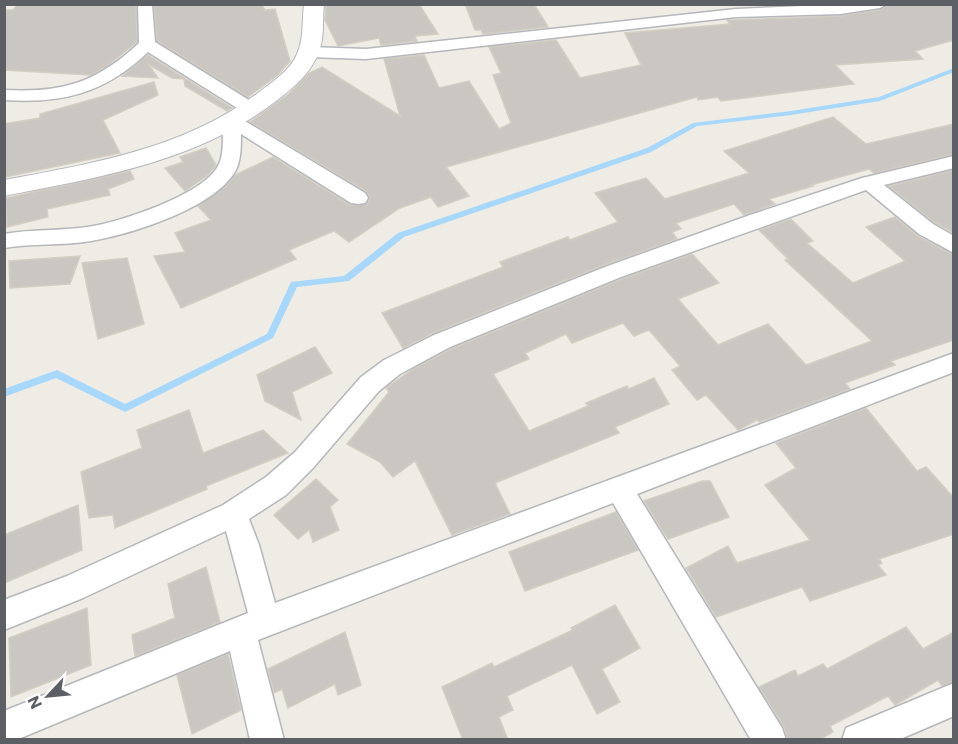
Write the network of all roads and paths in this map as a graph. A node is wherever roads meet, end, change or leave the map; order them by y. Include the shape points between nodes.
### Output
1 (145, 4) edge
2 (314, 4) edge
3 (880, 4) edge
4 (147, 44) junction
5 (309, 52) junction
6 (4, 95) edge
7 (242, 115) junction
8 (954, 162) edge
9 (869, 182) junction
10 (4, 188) edge
11 (358, 198) dead end
12 (4, 241) edge
13 (954, 246) edge
14 (954, 362) edge
15 (619, 488) junction
16 (233, 514) junction
17 (4, 615) edge
18 (253, 627) junction
19 (954, 699) edge
20 (4, 728) edge
21 (267, 740) edge
22 (770, 740) edge
23 (858, 740) edge

1 - 4 street
2 - 5 street
3 - 5 street via 673,19 366,54
4 - 6 street via 135,57 78,91 32,98
4 - 7 street
5 - 7 street via 300,68
7 - 10 street via 158,156
7 - 11 street
7 - 12 street via 226,172 190,199 90,234 37,235
8 - 9 street
9 - 13 street via 926,230
9 - 16 street via 613,272 422,351 370,384 297,467
14 - 15 street
15 - 18 street
15 - 22 street
16 - 17 street via 73,588
16 - 18 street via 245,545
18 - 20 street
18 - 21 street
19 - 23 street

